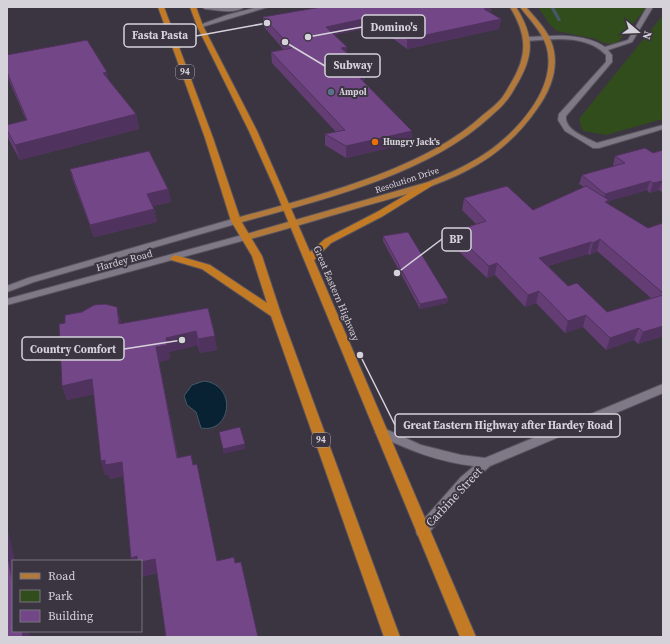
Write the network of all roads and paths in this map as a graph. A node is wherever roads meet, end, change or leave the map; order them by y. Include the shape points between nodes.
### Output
1 (161, 7) edge
2 (193, 7) edge
3 (205, 7) edge
4 (257, 7) edge
5 (265, 7) edge
6 (513, 7) edge
7 (523, 7) edge
8 (650, 7) edge
9 (200, 26) junction
10 (547, 38) junction
11 (528, 39) junction
12 (605, 49) junction
13 (663, 127) edge
14 (429, 186) junction
15 (286, 206) junction
16 (236, 221) junction
17 (293, 224) junction
18 (246, 237) junction
19 (175, 258) junction
20 (308, 260) junction
21 (7, 289) edge
22 (7, 302) edge
23 (276, 314) junction
24 (663, 388) edge
25 (382, 432) junction
26 (486, 463) junction
27 (422, 531) junction
28 (392, 637) edge
29 (468, 637) edge

1 - 16 highway, 94
2 - 9 highway, Great Eastern Highway
3 - 4 street
5 - 9 street
6 - 11 main road
7 - 10 main road, Resolution Drive
8 - 12 street via 630,41
9 - 15 highway, Great Eastern Highway
10 - 11 street
10 - 12 street via 584,40
10 - 14 main road, Resolution Drive via 551,53 550,80 526,121 507,142 488,156
11 - 15 main road, Resolution Drive via 524,63 509,94 487,118 456,140 400,169
12 - 13 street via 609,55 609,62 560,120 561,124 596,146
14 - 17 main road, Resolution Drive
14 - 20 highway via 328,241
15 - 16 main road, Resolution Drive
15 - 17 highway, Great Eastern Highway
16 - 18 highway, 94
16 - 21 street, Hardey Road
17 - 18 main road, Resolution Drive
17 - 20 highway, Great Eastern Highway
18 - 19 street, Hardey Road
18 - 23 highway, 94 via 257,256
19 - 22 street, Hardey Road
19 - 23 highway via 206,267
20 - 25 highway, Great Eastern Highway
23 - 28 highway, 94
24 - 26 street, Carbine Street
25 - 26 street, Carbine Street via 418,449 461,460
25 - 27 highway, Great Eastern Highway
26 - 27 street, Carbine Street via 465,481
27 - 29 highway, Great Eastern Highway

